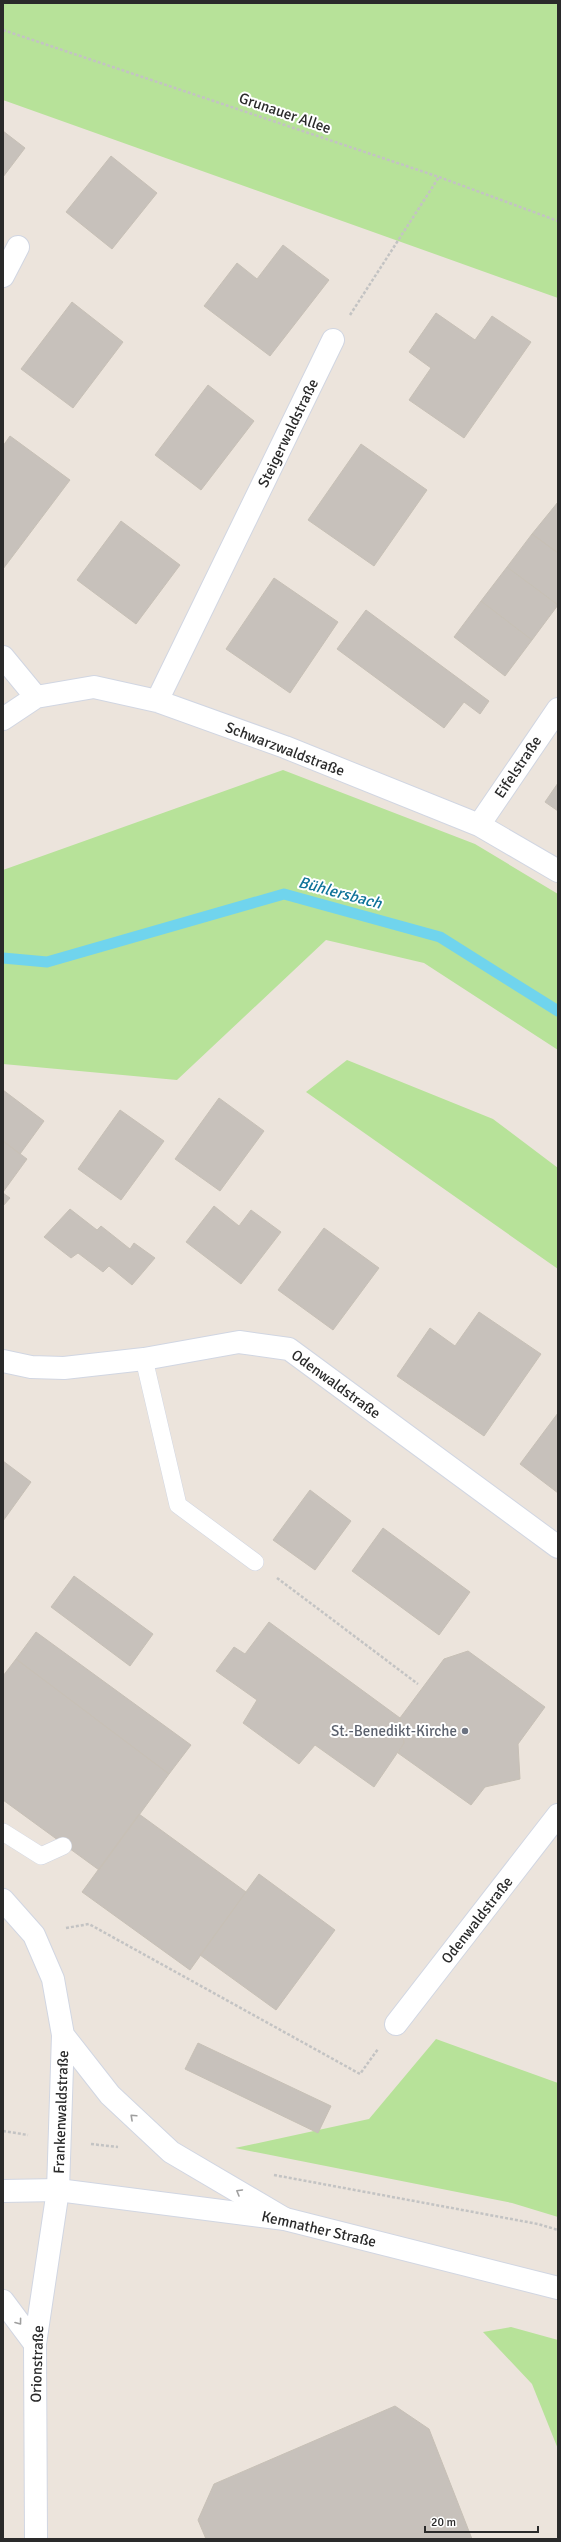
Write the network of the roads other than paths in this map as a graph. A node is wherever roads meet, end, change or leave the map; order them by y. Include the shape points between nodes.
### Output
1 (18, 247) dead end
2 (3, 276) edge
3 (333, 340) road end
4 (3, 657) edge
5 (36, 697) junction
6 (157, 701) junction
7 (558, 709) edge
8 (3, 719) edge
9 (479, 825) junction
10 (558, 871) edge
11 (144, 1359) junction
12 (3, 1361) edge
13 (558, 1547) edge
14 (255, 1562) road end
15 (558, 1815) edge
16 (3, 1832) edge
17 (63, 1846) dead end
18 (3, 1900) edge
19 (396, 2024) road end
20 (63, 2035) junction
21 (58, 2190) junction
22 (3, 2191) edge
23 (285, 2219) junction
24 (558, 2288) edge
25 (3, 2301) edge
26 (35, 2344) junction
27 (36, 2539) edge

1 - 2 street
3 - 6 street, Steigerwaldstraße
4 - 5 street
5 - 6 street, Schwarzwaldstraße via 94,687
5 - 8 street, Schwarzwaldstraße
6 - 9 street, Schwarzwaldstraße via 285,747
7 - 9 street, Eifelstraße
9 - 10 street, Schwarzwaldstraße
11 - 12 street, Odenwaldstraße via 64,1368 31,1367
11 - 13 street, Odenwaldstraße via 239,1342 289,1349
11 - 14 lane via 178,1505
15 - 19 street, Odenwaldstraße
16 - 17 lane via 41,1856
18 - 20 street, Frankenwaldstraße via 34,1934 53,1979
20 - 21 street, Frankenwaldstraße
23 -> 20 street, Frankenwaldstraße via 171,2152 110,2095
21 - 22 street, Kemnather Straße
21 - 23 street, Kemnather Straße
21 - 26 street, Orionstraße
23 - 24 street, Kemnather Straße
25 -> 26 street
26 - 27 street, Orionstraße

